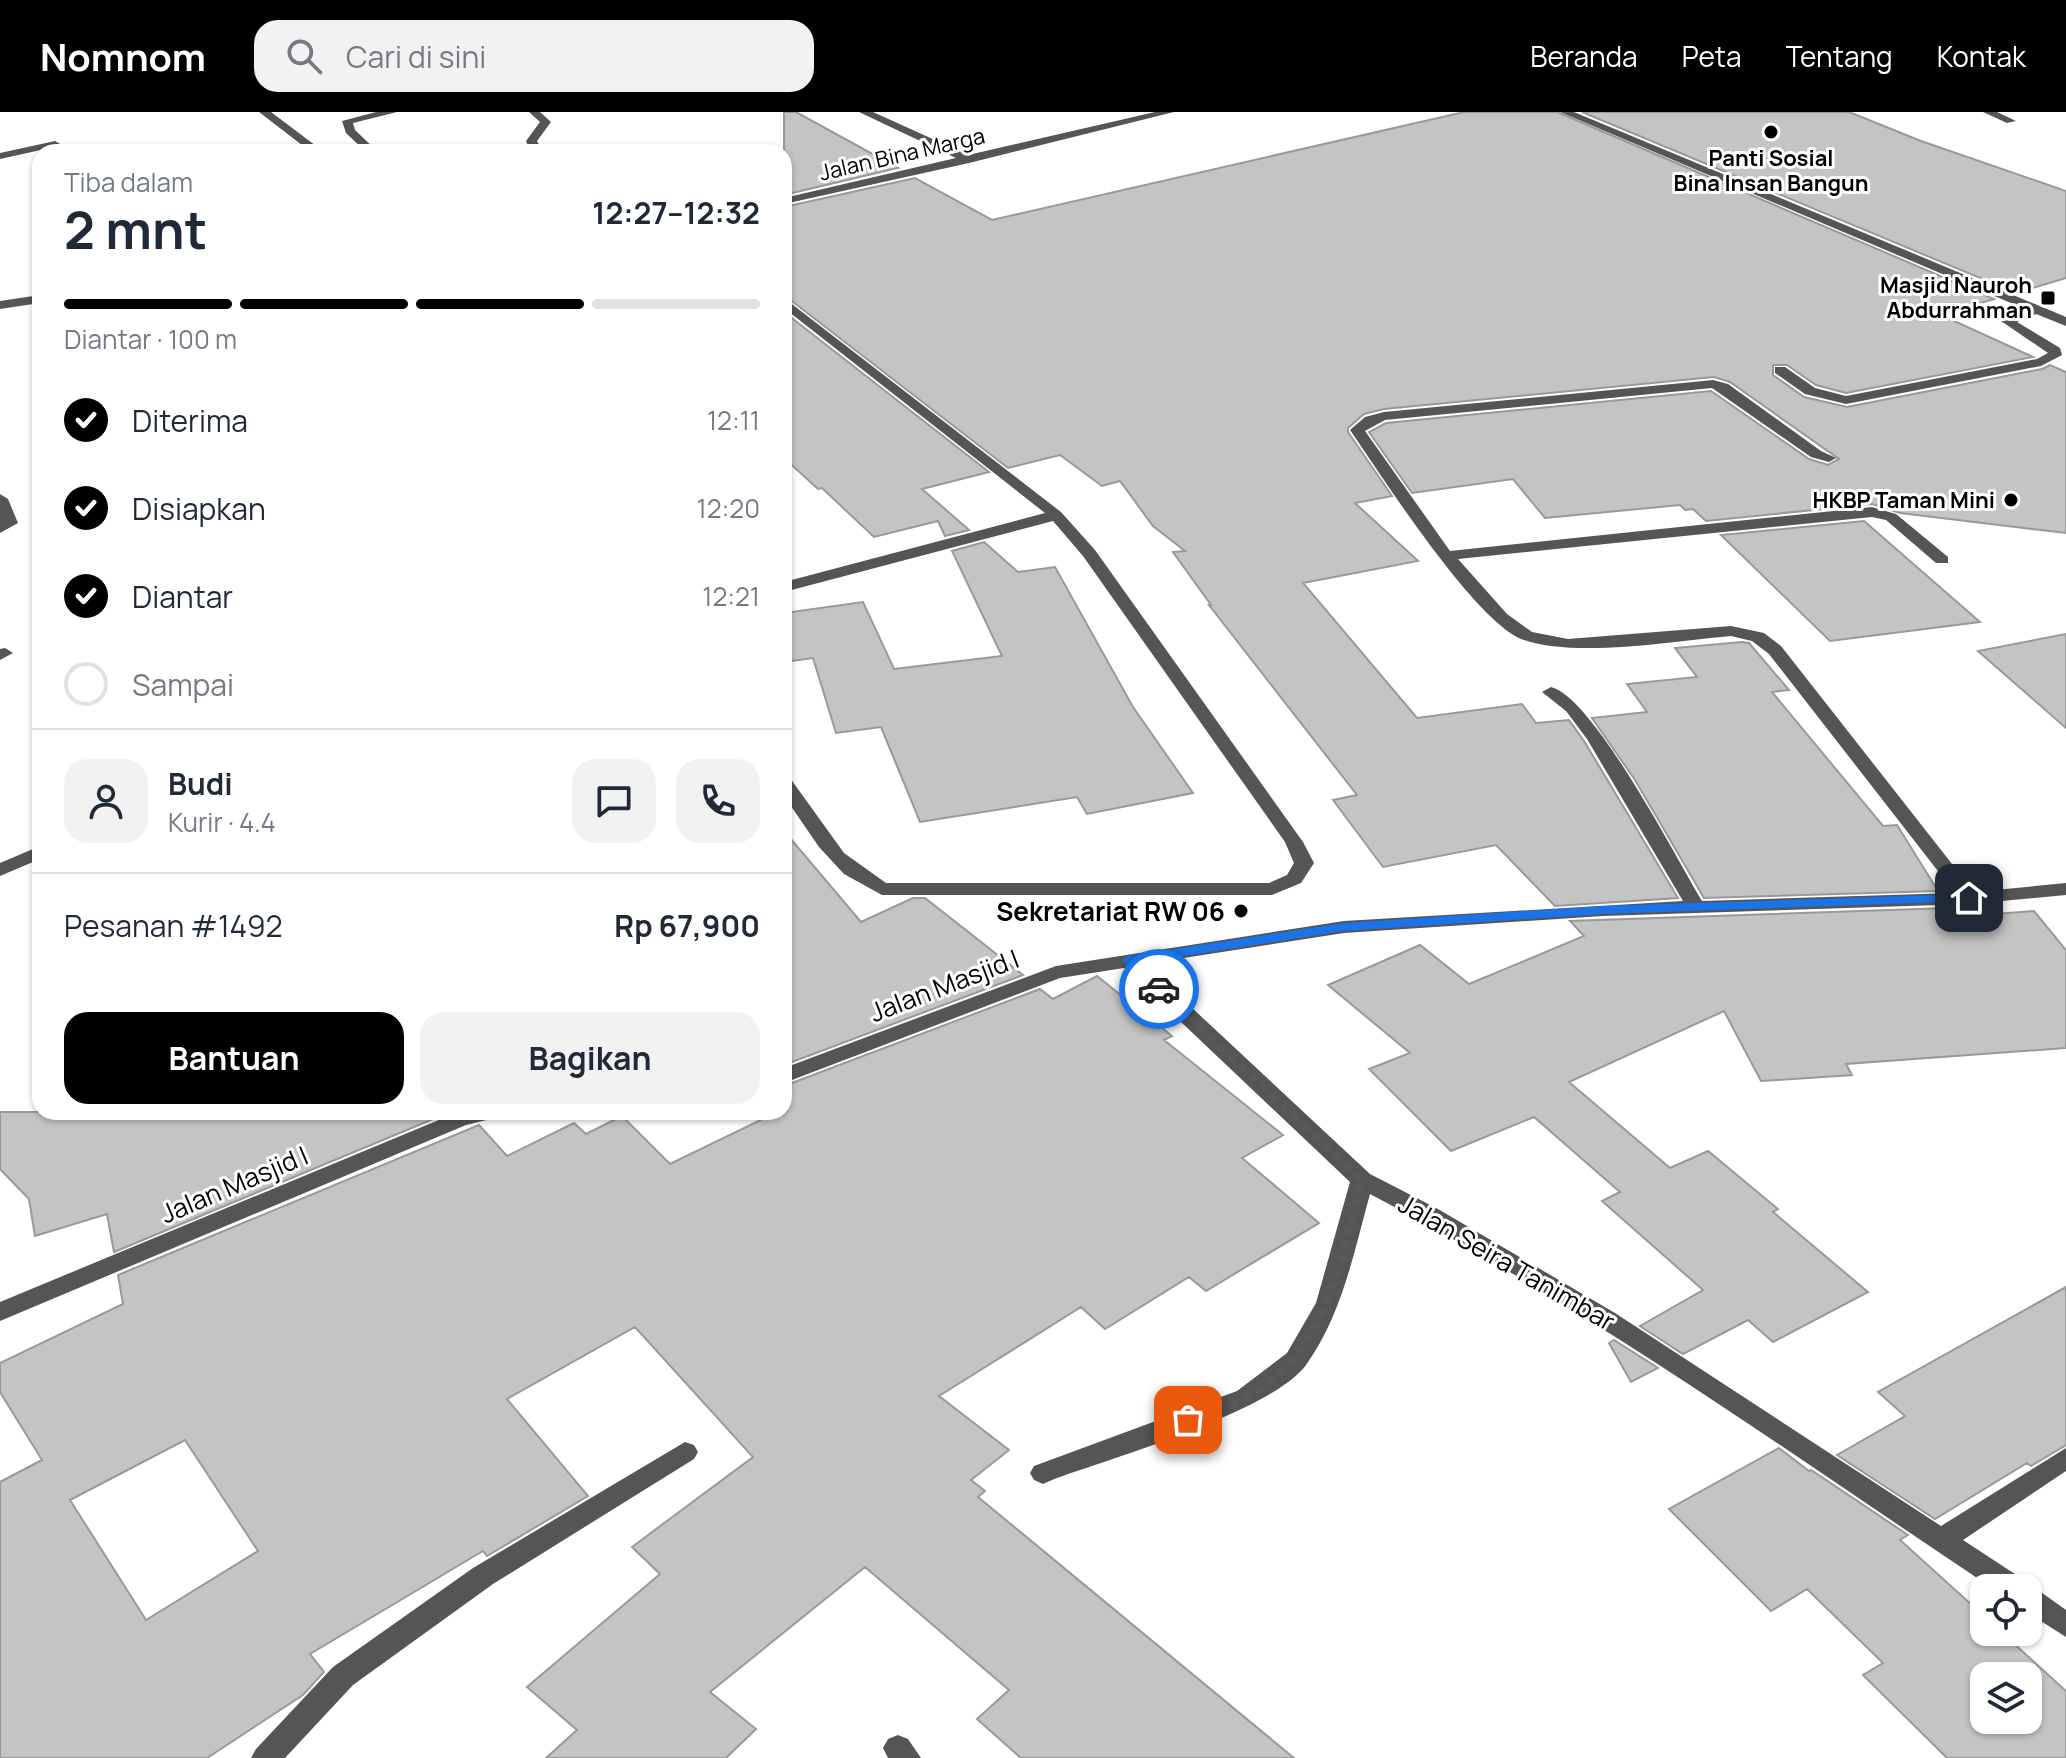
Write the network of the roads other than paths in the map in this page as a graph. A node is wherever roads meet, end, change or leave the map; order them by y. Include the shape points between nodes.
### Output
1 (264, 112) edge
2 (392, 112) edge
3 (534, 112) edge
4 (864, 112) edge
5 (1169, 112) edge
6 (1565, 112) edge
7 (1988, 112) edge
8 (2011, 121) dead end
9 (307, 144) edge
10 (364, 144) edge
11 (533, 144) edge
12 (32, 149) edge
13 (0, 156) edge
14 (969, 160) junction
15 (792, 199) edge
16 (32, 300) edge
17 (0, 305) edge
18 (792, 308) edge
19 (2037, 309) junction
20 (2066, 322) edge
21 (1780, 370) dead end
22 (1829, 458) dead end
23 (0, 499) edge
24 (1056, 515) junction
25 (0, 528) edge
26 (1446, 556) junction
27 (1942, 560) dead end
28 (792, 585) edge
29 (1551, 692) dead end
30 (792, 794) edge
31 (32, 856) edge
32 (0, 870) edge
33 (2066, 889) edge
34 (1969, 898) junction
35 (1696, 907) junction
36 (1128, 960) junction
37 (792, 1073) edge
38 (458, 1120) edge
39 (1362, 1180) junction
40 (0, 1312) edge
41 (685, 1452) dead end
42 (2066, 1458) edge
43 (1043, 1473) dead end
44 (1943, 1539) junction
45 (1994, 1574) edge
46 (2042, 1608) edge
47 (2066, 1625) edge
48 (266, 1758) edge

1 - 9 street
2 - 10 street via 347,121
3 - 11 street via 546,122
4 - 14 street
5 - 14 street, Jalan Bina Marga
6 - 19 street
7 - 8 street
12 - 13 street
14 - 15 street, Jalan Bina Marga
16 - 17 street
18 - 24 street
19 - 20 street
19 - 21 street via 2007,321 2055,351 2041,362 1846,400 1810,391
22 - 26 street via 1713,384 1365,422 1357,434
23 - 25 street via 10,523
24 - 28 street
24 - 30 street via 1089,553 1294,842 1304,863 1294,879 1272,889 882,889 862,881 834,855
26 - 27 street via 1872,512 1891,517
26 - 34 street via 1501,617 1527,636 1568,644 1731,631 1758,637 1775,650
29 - 35 street via 1572,707 1595,737
31 - 32 street
33 - 34 street
34 - 35 street
35 - 36 street via 1344,927
36 - 37 street, Jalan Masjid I via 1056,972
36 - 39 street, Jalan Seira Tanimbar
38 - 40 street, Jalan Masjid I
39 - 43 street via 1328,1303 1296,1360 1246,1398
39 - 44 street, Jalan Seira Tanimbar via 1606,1319
41 - 48 street via 483,1576 343,1676
42 - 44 street
44 - 45 street, Jalan Seira Tanimbar
46 - 47 street

